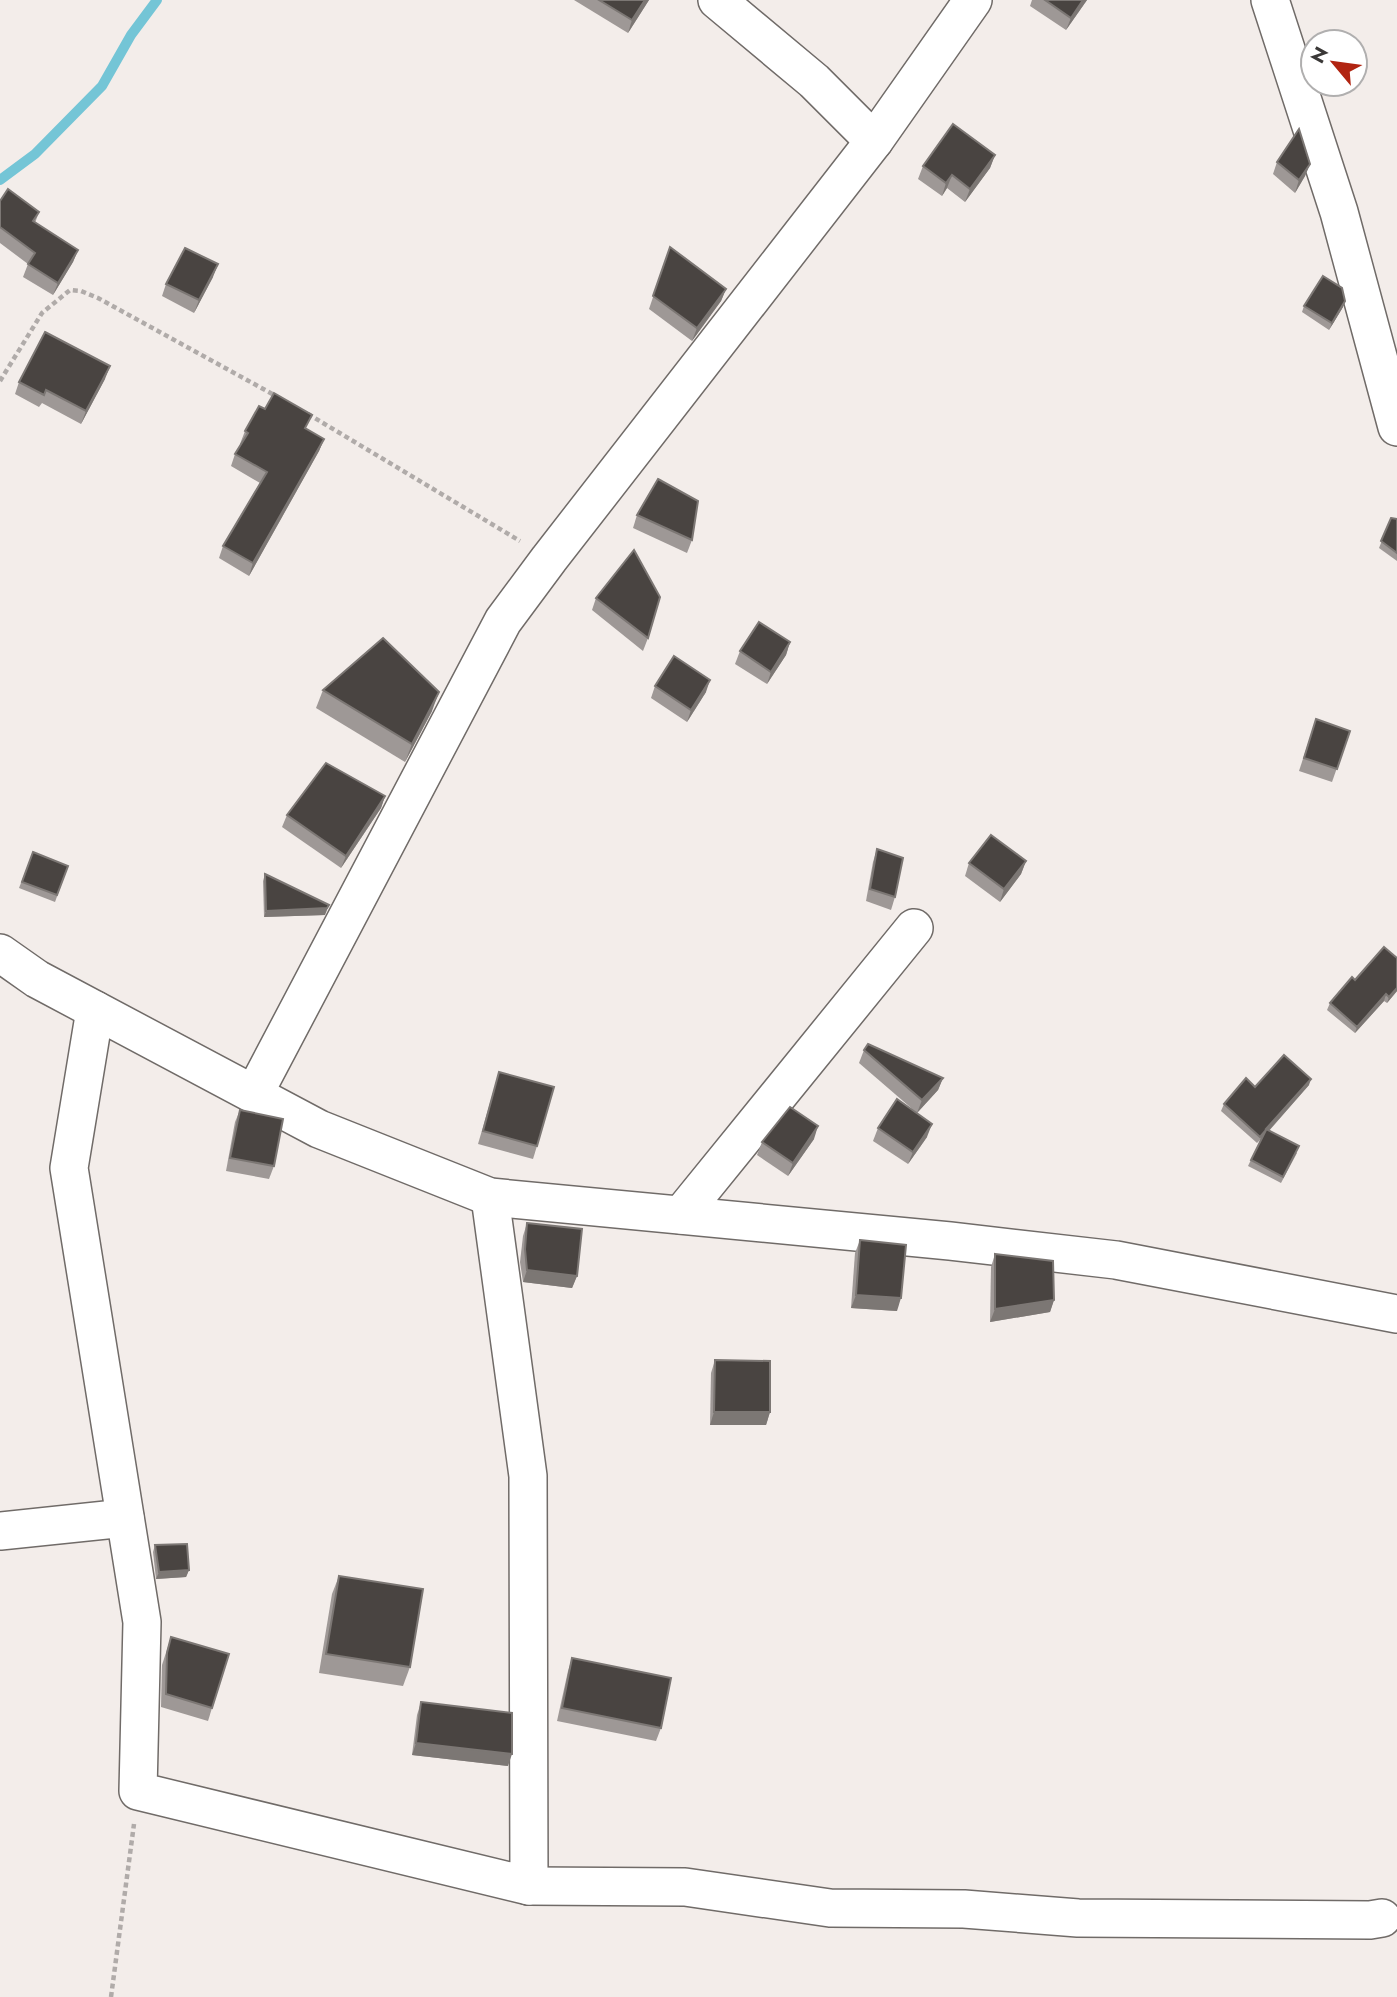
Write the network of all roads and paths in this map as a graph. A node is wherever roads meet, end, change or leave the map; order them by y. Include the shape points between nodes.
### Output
1 (717, 0) edge
2 (974, 0) edge
3 (1270, 0) edge
4 (874, 141) junction
5 (0, 381) edge
6 (285, 401) edge
7 (297, 408) edge
8 (1397, 427) edge
9 (549, 559) junction
10 (914, 929) dead end
11 (0, 953) edge
12 (95, 1010) junction
13 (254, 1094) junction
14 (490, 1197) junction
15 (681, 1215) junction
16 (1397, 1314) edge
17 (125, 1518) junction
18 (0, 1531) edge
19 (138, 1791) junction
20 (529, 1886) junction
21 (1382, 1918) dead end
22 (111, 1997) edge

1 - 4 street via 814,81
2 - 4 street
3 - 8 street via 1339,212
4 - 9 street
5 - 6 path via 42,313 71,290 81,291
7 - 9 path
9 - 13 street via 503,621
10 - 15 street
11 - 12 street
12 - 13 street
12 - 17 street via 69,1168
13 - 14 street via 319,1129
14 - 15 street
14 - 20 street via 528,1476
15 - 16 street via 1116,1259
17 - 18 street
17 - 19 street via 142,1622
19 - 20 street
19 - 22 path
20 - 21 street via 685,1887 830,1908 964,1909 1078,1918

